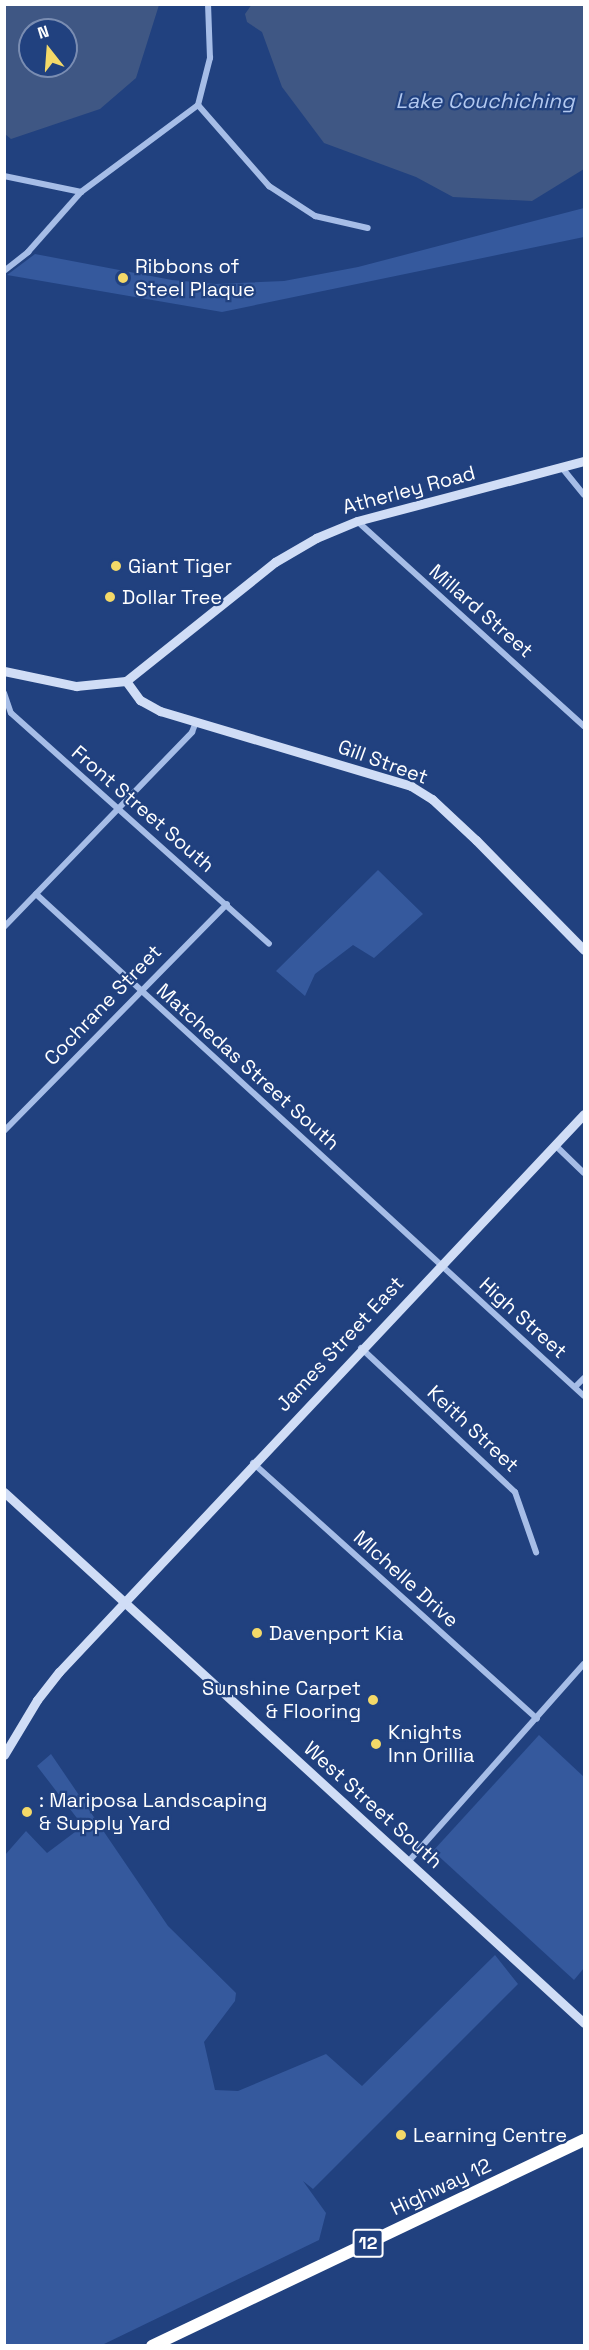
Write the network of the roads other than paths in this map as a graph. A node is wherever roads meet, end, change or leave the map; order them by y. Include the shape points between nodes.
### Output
1 (208, 4) edge
2 (198, 105) junction
3 (4, 176) edge
4 (81, 192) junction
5 (368, 228) dead end
6 (4, 271) edge
7 (585, 461) edge
8 (563, 468) junction
9 (585, 495) edge
10 (357, 520) junction
11 (4, 670) edge
12 (126, 681) junction
13 (4, 693) edge
14 (196, 722) junction
15 (585, 726) edge
16 (117, 811) junction
17 (36, 894) junction
18 (227, 904) junction
19 (4, 927) edge
20 (269, 944) dead end
21 (585, 950) edge
22 (140, 991) junction
23 (585, 1114) edge
24 (4, 1131) edge
25 (555, 1145) junction
26 (585, 1173) edge
27 (440, 1264) junction
28 (361, 1348) junction
29 (585, 1378) edge
30 (575, 1387) junction
31 (585, 1396) edge
32 (252, 1463) junction
33 (4, 1492) edge
34 (536, 1552) dead end
35 (125, 1602) junction
36 (585, 1664) edge
37 (579, 1670) junction
38 (585, 1676) edge
39 (537, 1719) junction
40 (4, 1755) edge
41 (408, 1862) junction
42 (585, 2023) edge
43 (585, 2140) edge
44 (152, 2346) edge

1 - 2 street via 210,58
2 - 4 street
2 - 5 street via 269,186 315,216
3 - 4 street
4 - 6 street via 28,252
7 - 8 street, Atherley Road
8 - 9 street
8 - 10 street, Atherley Road
10 - 12 street, Atherley Road via 284,556
10 - 15 street, Millard Street
11 - 12 street via 76,686
12 - 14 street, Gill Street via 144,703
13 - 16 street, Front Street South via 11,713
14 - 16 street via 192,732
14 - 21 street, Gill Street via 411,786 432,799 476,840
16 - 17 street
16 - 18 street, Front Street South
17 - 19 street
17 - 22 street, Matchedas Street South
18 - 20 street, Front Street South
18 - 22 street, Cochrane Street
22 - 24 street, Cochrane Street
22 - 27 street, Matchedas Street South
23 - 25 street, James Street East
25 - 26 street
25 - 27 street, James Street East
27 - 28 street, James Street East
27 - 30 street, High Street
28 - 32 street, James Street East
28 - 34 street, Keith Street via 515,1492
29 - 30 street
30 - 31 street, High Street
32 - 35 street, James Street East
32 - 39 street, MIchelle Drive
33 - 35 street, West Street South
35 - 40 street, James Street East via 47,1686
35 - 41 street, West Street South
36 - 37 street
37 - 38 street
37 - 39 street
39 - 41 street
41 - 42 street, West Street South
43 - 44 highway, Highway 12 / 12

